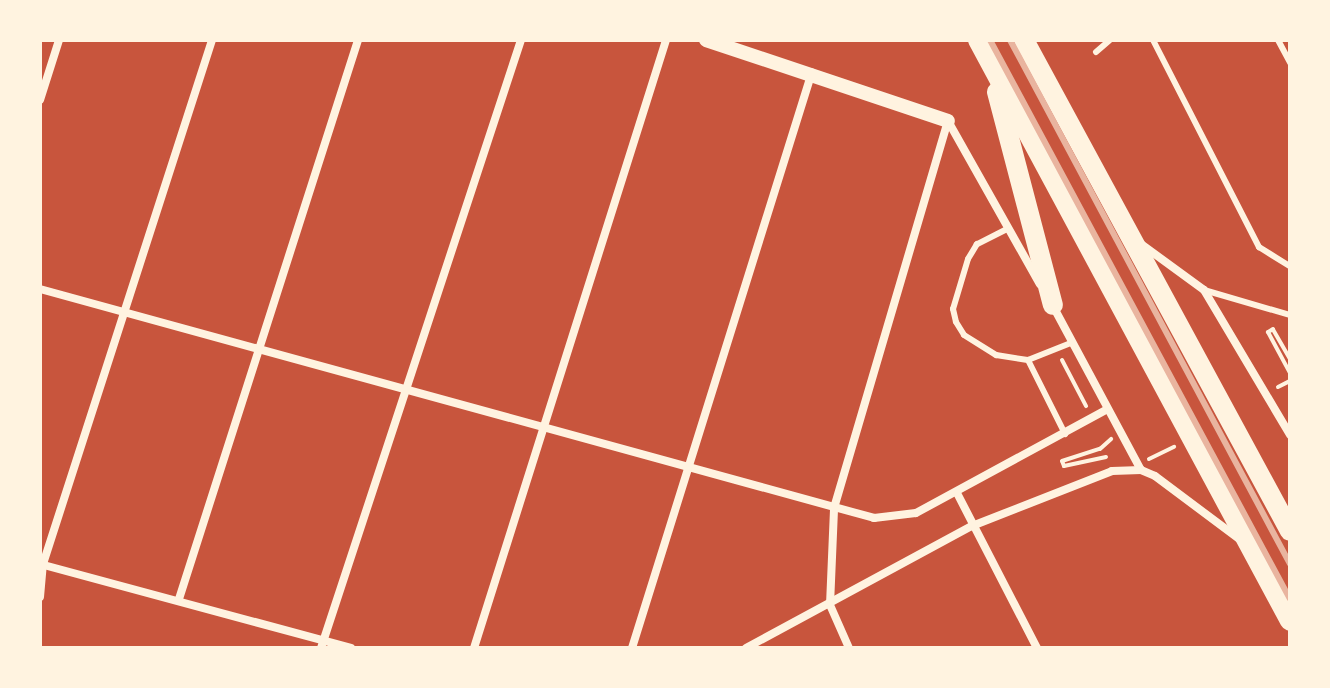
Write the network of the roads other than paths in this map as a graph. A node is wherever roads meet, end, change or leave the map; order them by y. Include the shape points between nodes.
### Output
1 (59, 40) edge
2 (212, 40) edge
3 (358, 40) edge
4 (521, 40) edge
5 (666, 40) edge
6 (706, 40) edge
7 (978, 40) edge
8 (1024, 40) edge
9 (1110, 40) edge
10 (1153, 40) edge
11 (1278, 40) edge
12 (1096, 52) dead end
13 (989, 61) junction
14 (1290, 63) edge
15 (812, 72) junction
16 (40, 100) edge
17 (948, 121) junction
18 (1007, 229) junction
19 (1127, 234) junction
20 (1290, 266) edge
21 (40, 289) edge
22 (1204, 290) junction
23 (1053, 305) junction
24 (129, 310) junction
25 (1290, 315) edge
26 (1071, 343) junction
27 (259, 348) junction
28 (1028, 360) junction
29 (404, 389) junction
30 (1106, 410) junction
31 (547, 427) junction
32 (1290, 433) edge
33 (1065, 434) junction
34 (690, 466) junction
35 (1141, 470) junction
36 (957, 493) junction
37 (834, 508) junction
38 (972, 526) junction
39 (1290, 531) edge
40 (1251, 547) junction
41 (41, 564) edge
42 (40, 597) edge
43 (179, 599) junction
44 (830, 605) junction
45 (1290, 621) edge
46 (322, 644) edge
47 (351, 648) edge
48 (474, 648) edge
49 (632, 648) edge
50 (746, 648) edge
51 (849, 648) edge
52 (1037, 648) edge

1 - 16 street
2 - 24 street
3 - 27 street
4 - 29 street
5 - 31 street
6 - 15 street
7 - 13 highway
8 - 19 highway
9 - 12 lane
10 - 20 lane via 1259,247
11 - 14 lane
13 - 23 highway
13 - 40 highway
15 - 17 street
15 - 34 street
17 - 18 street
17 - 37 street
18 - 23 street
18 - 28 lane via 977,244 953,309 964,335 980,347
19 - 22 street
19 - 39 highway
21 - 24 street
22 - 25 lane
22 - 32 street
23 - 26 street
24 - 27 street
24 - 41 street
26 - 28 lane
26 - 30 street
27 - 29 street
27 - 43 street
28 - 33 lane
29 - 31 street
29 - 46 street
30 - 33 street
30 - 35 street
31 - 34 street
31 - 48 street
33 - 36 street
34 - 37 street
34 - 49 street
35 - 38 street via 1098,475
35 - 40 street
36 - 37 street via 891,520
36 - 38 street
37 - 44 street
38 - 44 street
38 - 52 street
40 - 45 highway
41 - 42 street
41 - 43 street
43 - 46 street
44 - 50 street
44 - 51 street
46 - 47 street

